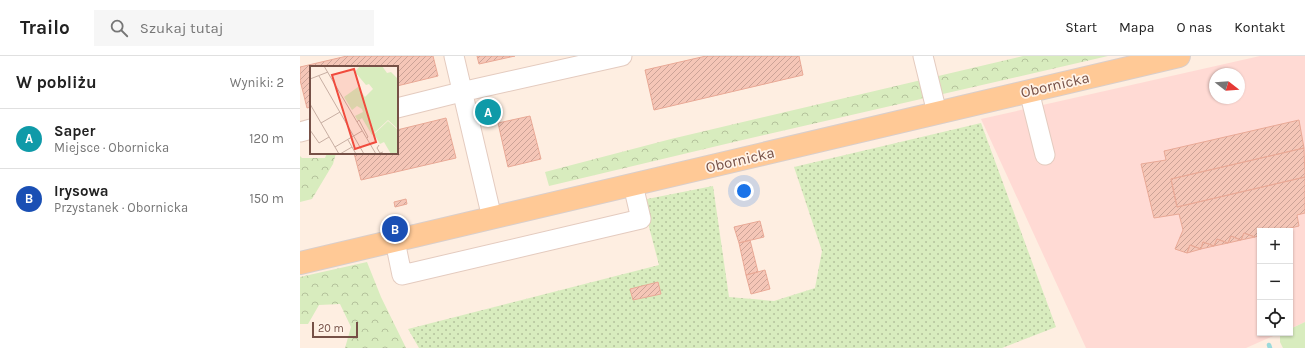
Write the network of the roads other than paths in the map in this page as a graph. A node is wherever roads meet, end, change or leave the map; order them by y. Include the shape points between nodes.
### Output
1 (454, 56) edge
2 (622, 56) edge
3 (923, 56) edge
4 (1179, 56) edge
5 (1029, 91) junction
6 (461, 92) junction
7 (398, 108) edge
8 (937, 113) junction
9 (310, 129) edge
10 (300, 132) edge
11 (1045, 155) dead end
12 (633, 185) junction
13 (492, 218) junction
14 (395, 240) junction
15 (300, 263) edge

1 - 6 lane
2 - 6 lane
3 - 8 lane
4 - 5 main road, Obornicka
5 - 8 main road, Obornicka
5 - 11 lane
6 - 7 lane
6 - 13 lane
8 - 12 main road, Obornicka
9 - 10 lane
12 - 13 main road, Obornicka
12 - 14 lane via 641,219 402,275
13 - 14 main road, Obornicka
14 - 15 main road, Obornicka

